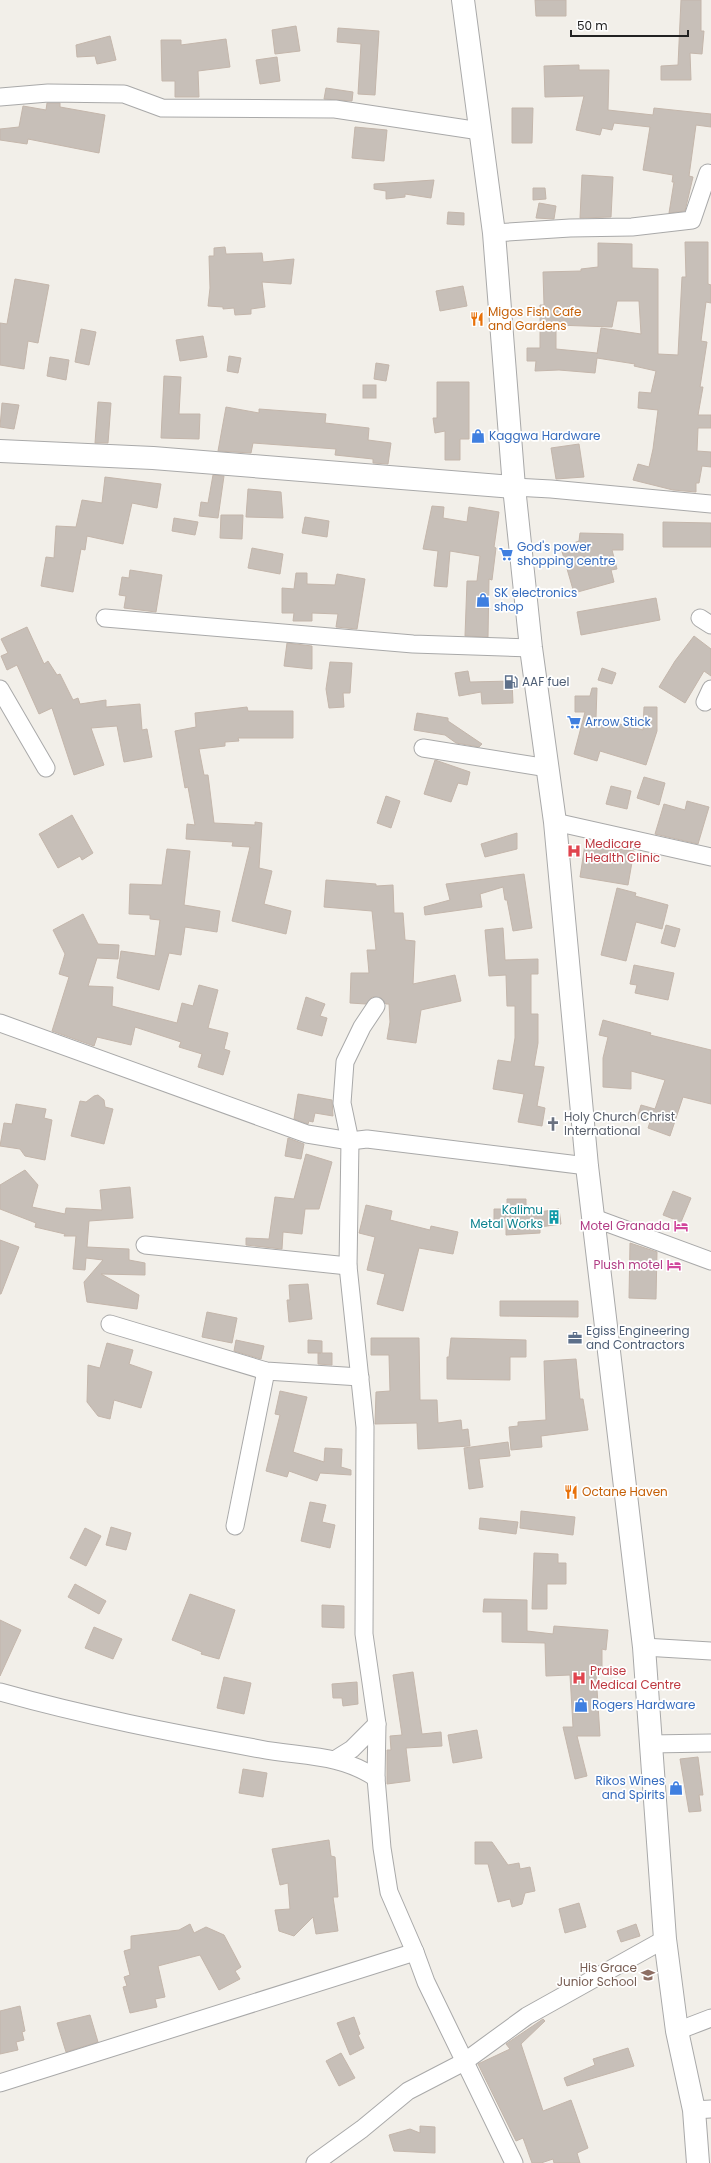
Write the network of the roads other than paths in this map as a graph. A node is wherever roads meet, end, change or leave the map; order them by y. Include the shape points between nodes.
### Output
1 (463, 0) edge
2 (0, 97) edge
3 (480, 131) junction
4 (708, 173) dead end
5 (494, 233) junction
6 (0, 451) edge
7 (514, 487) junction
8 (711, 504) edge
9 (105, 618) dead end
10 (531, 648) junction
11 (0, 689) edge
12 (423, 748) dead end
13 (46, 768) dead end
14 (548, 768) junction
15 (555, 822) junction
16 (711, 857) edge
17 (376, 1006) dead end
18 (0, 1023) edge
19 (350, 1141) junction
20 (587, 1166) junction
21 (594, 1218) junction
22 (145, 1245) dead end
23 (711, 1261) edge
24 (348, 1266) junction
25 (110, 1324) dead end
26 (266, 1370) junction
27 (360, 1377) junction
28 (235, 1526) dead end
29 (644, 1647) junction
30 (711, 1651) edge
31 (0, 1692) edge
32 (377, 1724) junction
33 (711, 1743) edge
34 (650, 1744) junction
35 (336, 1759) junction
36 (376, 1778) junction
37 (665, 1939) junction
38 (415, 1952) junction
39 (711, 2018) edge
40 (677, 2031) junction
41 (464, 2062) junction
42 (0, 2083) edge
43 (703, 2109) edge
44 (315, 2163) edge
45 (514, 2163) edge
46 (698, 2163) edge

1 - 3 street
2 - 3 street via 48,93 124,94 162,108 335,109
3 - 5 street
4 - 5 street via 692,220 632,227
5 - 7 street
6 - 7 street via 153,458
7 - 8 street via 551,488
7 - 10 street
9 - 10 street via 413,644
10 - 14 street
11 - 13 street
12 - 14 street
14 - 15 street
15 - 16 street
15 - 20 street
17 - 19 street via 362,1027 345,1062 342,1103
18 - 19 street via 307,1134
19 - 20 street via 367,1139
19 - 24 street
20 - 21 street
21 - 23 street
21 - 29 street
22 - 24 street
24 - 27 street
25 - 26 street
26 - 27 street
26 - 28 street
27 - 32 street via 365,1427 364,1634
29 - 30 street
29 - 34 street
31 - 35 street via 51,1706 262,1749
32 - 35 street via 352,1749
32 - 36 street
33 - 34 street
34 - 37 street
35 - 36 street via 361,1768
36 - 38 street via 389,1892
37 - 40 street
37 - 41 street via 527,2016
38 - 41 street via 426,1982
38 - 42 street
39 - 40 street
40 - 43 street
41 - 44 street via 408,2091
41 - 45 street
43 - 46 street

